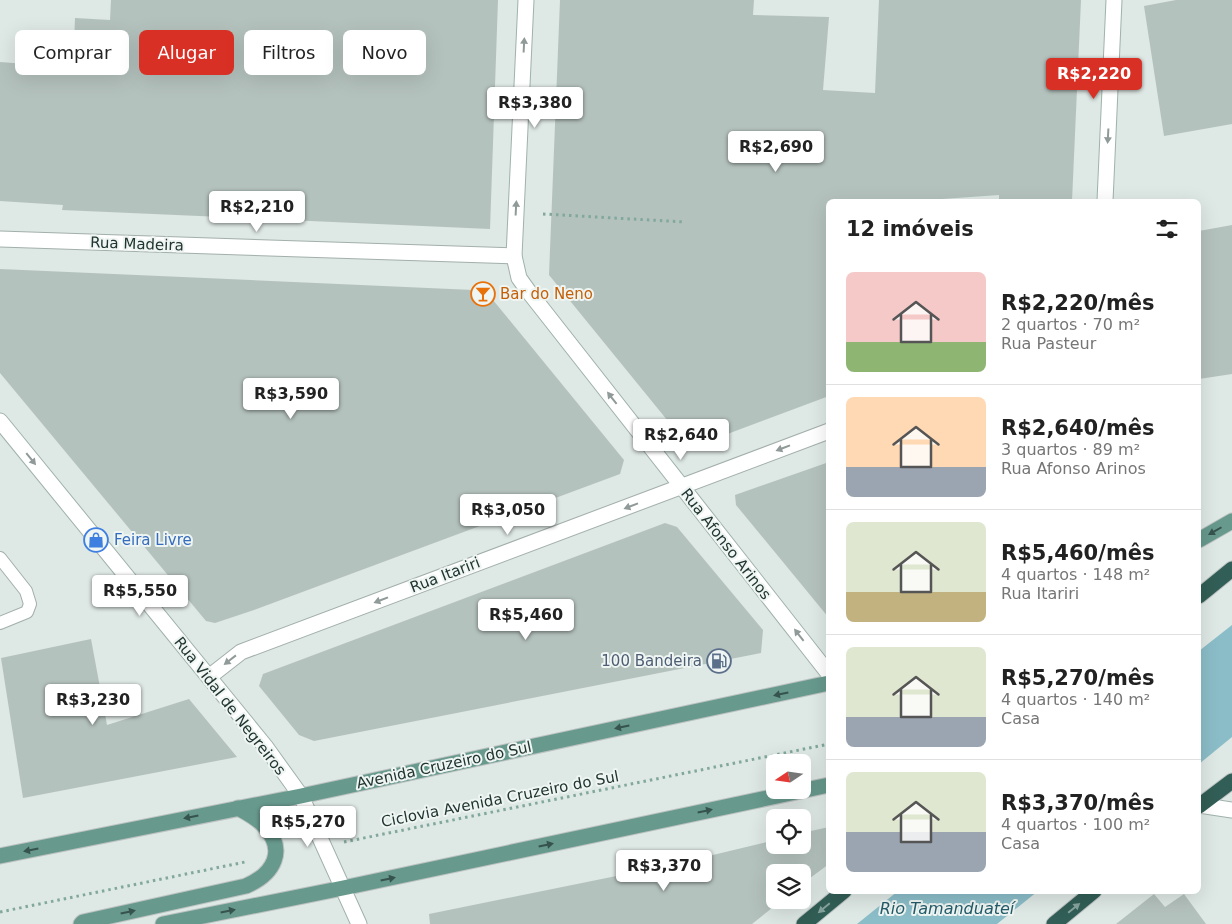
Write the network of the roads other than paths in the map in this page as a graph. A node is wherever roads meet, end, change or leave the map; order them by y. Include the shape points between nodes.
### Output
1 (526, 0) edge
2 (1114, 0) edge
3 (1105, 199) edge
4 (0, 239) edge
5 (514, 256) junction
6 (0, 421) edge
7 (826, 432) edge
8 (682, 487) junction
9 (1232, 521) edge
10 (1201, 539) edge
11 (0, 558) edge
12 (1232, 568) edge
13 (1201, 594) edge
14 (0, 623) edge
15 (826, 670) edge
16 (209, 677) junction
17 (826, 684) edge
18 (1232, 781) edge
19 (826, 786) edge
20 (301, 796) junction
21 (1201, 804) edge
22 (1201, 806) edge
23 (238, 808) junction
24 (1232, 810) edge
25 (0, 856) edge
26 (343, 888) junction
27 (840, 894) edge
28 (1090, 894) edge
29 (81, 924) edge
30 (163, 924) edge
31 (359, 924) edge
32 (804, 924) edge
33 (1054, 924) edge

5 -> 1 street, Rua Afonso Arinos
2 -> 3 street
4 - 5 street, Rua Madeira
8 -> 5 street, Rua Afonso Arinos via 524,286
6 -> 16 street, Rua Vidal de Negreiros
7 -> 8 street, Rua Itariri
15 -> 8 street, Rua Afonso Arinos
8 -> 16 street, Rua Itariri via 241,652
9 -> 10 main road
11 - 14 lane via 26,591 30,604 27,612
12 - 13 highway
16 - 20 street, Rua Vidal de Negreiros
17 -> 20 main road, Avenida Cruzeiro do Sul
18 - 21 highway
26 -> 19 main road
20 - 23 main road, Avenida Cruzeiro do Sul
20 - 26 street, Rua Vidal de Negreiros
22 - 24 street
23 -> 25 main road, Avenida Cruzeiro do Sul
29 -> 23 main road via 246,886 263,877 277,855 276,846 264,825
30 -> 26 main road
26 - 31 street, Rua Vidal de Negreiros
27 -> 32 highway
33 -> 28 highway

